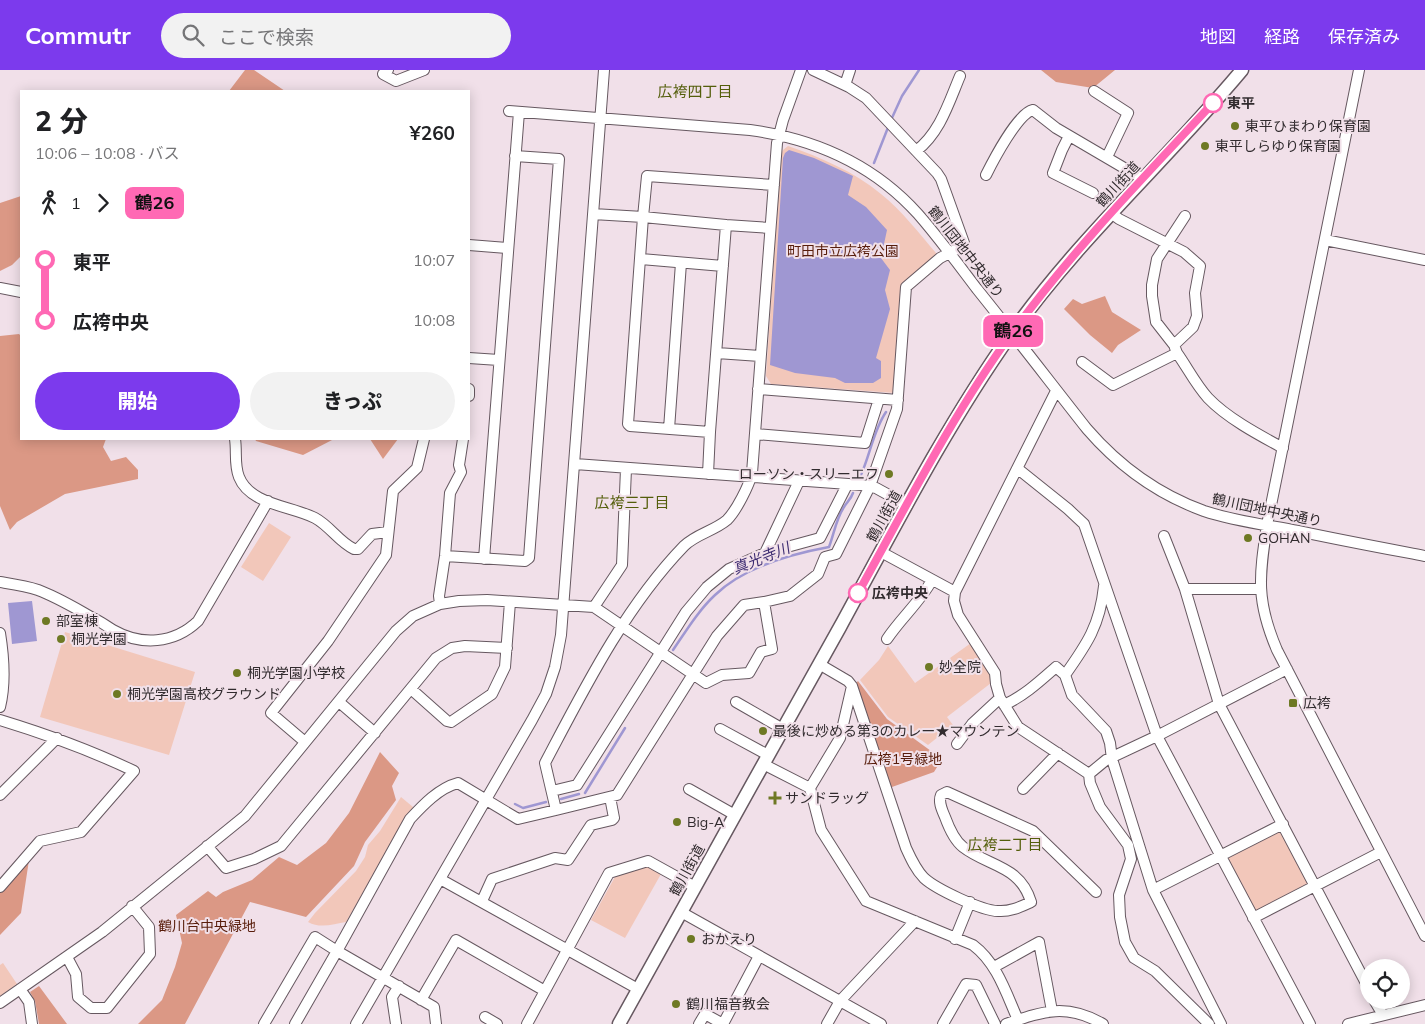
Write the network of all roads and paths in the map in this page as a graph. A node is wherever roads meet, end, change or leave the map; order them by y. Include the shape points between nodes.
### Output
1 (424, 70) edge
2 (604, 70) edge
3 (801, 70) edge
4 (812, 70) edge
5 (850, 70) edge
6 (1242, 70) edge
7 (1359, 70) edge
8 (384, 71) edge
9 (960, 76) dead end
10 (845, 85) junction
11 (1094, 91) dead end
12 (600, 118) junction
13 (779, 134) junction
14 (1070, 136) junction
15 (916, 151) junction
16 (515, 156) junction
17 (1107, 157) junction
18 (986, 175) dead end
19 (1143, 179) junction
20 (774, 185) junction
21 (1093, 194) dead end
22 (1112, 213) junction
23 (593, 214) junction
24 (1185, 216) dead end
25 (643, 217) junction
26 (726, 225) junction
27 (770, 228) junction
28 (1325, 240) junction
29 (1168, 243) junction
30 (470, 245) edge
31 (507, 248) junction
32 (949, 254) junction
33 (641, 259) junction
34 (1425, 260) edge
35 (681, 263) junction
36 (723, 266) junction
37 (0, 288) edge
38 (20, 292) edge
39 (1012, 333) junction
40 (1176, 349) junction
41 (717, 353) junction
42 (760, 356) junction
43 (470, 358) edge
44 (499, 360) junction
45 (1082, 362) dead end
46 (758, 389) junction
47 (1056, 391) junction
48 (879, 399) junction
49 (898, 400) junction
50 (669, 429) junction
51 (710, 432) junction
52 (755, 434) junction
53 (235, 440) edge
54 (424, 440) edge
55 (463, 440) edge
56 (1283, 448) junction
57 (575, 464) junction
58 (626, 468) junction
59 (1018, 469) junction
60 (708, 474) junction
61 (751, 478) junction
62 (799, 481) junction
63 (847, 485) junction
64 (870, 486) junction
65 (268, 501) junction
66 (907, 505) junction
67 (1267, 525) junction
68 (388, 532) junction
69 (1164, 536) dead end
70 (881, 552) junction
71 (766, 553) junction
72 (445, 556) junction
73 (1425, 556) edge
74 (484, 559) junction
75 (932, 580) junction
76 (0, 582) edge
77 (1104, 583) junction
78 (1185, 589) junction
79 (1260, 589) junction
80 (955, 592) junction
81 (510, 602) junction
82 (764, 602) junction
83 (440, 604) junction
84 (563, 605) junction
85 (594, 607) junction
86 (622, 627) junction
87 (0, 633) edge
88 (887, 640) dead end
89 (508, 648) junction
90 (661, 652) junction
91 (819, 664) junction
92 (1286, 669) junction
93 (693, 673) junction
94 (1065, 675) junction
95 (852, 686) junction
96 (411, 689) junction
97 (339, 702) junction
98 (1002, 702) junction
99 (1218, 704) junction
100 (0, 707) edge
101 (738, 707) dead end
102 (0, 720) edge
103 (783, 728) junction
104 (720, 729) dead end
105 (375, 733) junction
106 (1158, 736) junction
107 (57, 738) junction
108 (305, 742) junction
109 (957, 744) dead end
110 (1058, 753) junction
111 (1112, 759) junction
112 (766, 760) junction
113 (1089, 774) junction
114 (810, 788) junction
115 (689, 789) dead end
116 (1023, 789) dead end
117 (552, 791) junction
118 (0, 795) edge
119 (610, 797) junction
120 (486, 800) junction
121 (556, 810) junction
122 (735, 815) junction
123 (1283, 824) junction
124 (207, 846) junction
125 (1381, 852) junction
126 (1220, 855) junction
127 (440, 879) junction
128 (695, 886) junction
129 (1314, 886) junction
130 (0, 887) edge
131 (1153, 890) junction
132 (1096, 892) dead end
133 (482, 901) junction
134 (970, 902) junction
135 (132, 906) junction
136 (681, 912) junction
137 (1253, 918) junction
138 (915, 920) junction
139 (1425, 936) edge
140 (955, 939) junction
141 (337, 951) junction
142 (568, 951) junction
143 (760, 956) junction
144 (67, 957) junction
145 (994, 967) junction
146 (1360, 972) edge
147 (383, 977) junction
148 (398, 986) junction
149 (20, 989) junction
150 (638, 989) junction
151 (545, 991) junction
152 (421, 1000) junction
153 (840, 1001) junction
154 (0, 1004) edge
155 (1425, 1005) edge
156 (1379, 1009) edge
157 (1052, 1011) junction
158 (1383, 1015) junction
159 (485, 1017) dead end
160 (1018, 1020) junction
161 (32, 1024) edge
162 (264, 1024) edge
163 (295, 1024) edge
164 (356, 1024) edge
165 (396, 1024) edge
166 (436, 1024) edge
167 (497, 1024) edge
168 (527, 1024) edge
169 (619, 1024) edge
170 (700, 1024) edge
171 (827, 1024) edge
172 (881, 1024) edge
173 (943, 1024) edge
174 (996, 1024) edge
175 (1006, 1024) edge
176 (1103, 1024) edge
177 (1209, 1024) edge
178 (1221, 1024) edge
179 (1310, 1024) edge
180 (1348, 1024) edge

1 - 8 street via 396,81
2 - 12 street
3 - 13 street
4 - 10 street
5 - 10 street
6 - 19 main road, 鶴川街道
7 - 28 street
9 - 15 street via 938,127
10 - 15 street via 866,98
11 - 17 street via 1128,113
12 - 13 street, 鶴川団地中央通り
12 - 16 street, 鶴川団地中央通り via 514,112
12 - 23 street
13 - 20 street
13 - 32 street, 鶴川団地中央通り via 821,146 871,173 907,202
14 - 17 street
14 - 18 street via 1030,110 1007,136
14 - 21 street via 1053,173
15 - 32 street via 941,179 964,238 964,245
16 - 31 street
16 - 74 street via 559,159 537,468 528,560
17 - 19 street
19 - 22 main road, 鶴川街道
20 - 25 street via 647,176
20 - 27 street
22 - 29 street
22 - 39 main road, 鶴川街道 via 1052,281
23 - 25 street
23 - 57 street
24 - 29 street
25 - 26 street
25 - 33 street
26 - 27 street
26 - 36 street
27 - 42 street
28 - 34 street
28 - 56 street
29 - 40 street via 1157,259 1152,296 1156,322
29 - 40 street via 1200,266 1195,293 1197,316 1193,327
30 - 31 street
31 - 44 street
32 - 39 street, 鶴川団地中央通り
32 - 49 street via 906,288
33 - 35 street
33 - 50 street via 628,424
35 - 36 street
35 - 50 street
36 - 41 street
37 - 38 street
39 - 47 street, 鶴川団地中央通り
39 - 66 main road, 鶴川街道 via 967,401
40 - 45 street via 1113,385
40 - 56 street via 1208,398 1260,436
41 - 42 street
41 - 51 street
42 - 46 street
43 - 44 street
44 - 74 street
46 - 48 street
46 - 52 street
47 - 59 street
47 - 67 street, 鶴川団地中央通り via 1105,450 1148,484 1206,511
48 - 49 street
48 - 52 street via 865,443
49 - 64 street
50 - 51 street
51 - 60 street
52 - 61 street
53 - 65 street via 239,478 252,492
54 - 68 street via 418,468 393,492
55 - 72 street via 461,472 450,493
56 - 67 street
57 - 58 street
57 - 84 street
58 - 60 street
58 - 85 street via 622,565
59 - 77 street via 1084,524
59 - 80 street
60 - 61 street
61 - 62 street
61 - 86 street via 734,511 726,520 686,544 646,590
62 - 63 street
62 - 71 street
63 - 64 street
63 - 71 street via 820,538
64 - 66 street
64 - 82 street via 836,554 825,556 818,574 790,596
65 - 68 street via 313,517 354,549 358,549 372,534
65 - 76 street via 198,621 174,637 152,642 130,637 37,590
66 - 70 main road, 鶴川街道
67 - 73 street, 鶴川団地中央通り
67 - 79 street
68 - 108 street via 386,555 328,641 271,713
69 - 78 street
70 - 75 street
70 - 91 main road, 鶴川街道
71 - 90 street via 729,569 707,588 686,612
72 - 74 street
72 - 83 street
75 - 80 street
75 - 88 street
77 - 94 street via 1102,608 1095,627
77 - 106 street
78 - 79 street
78 - 99 street
79 - 92 street via 1264,617
80 - 98 street via 958,615 995,673
81 - 83 street
81 - 84 street
81 - 89 street
82 - 93 street via 744,605 717,636
82 - 93 street via 772,650 761,652 749,674 722,676 706,683
83 - 97 street via 413,616 396,631
84 - 85 street
84 - 120 street via 555,667 546,694
85 - 86 street
86 - 90 street
86 - 117 street via 544,763
87 - 100 street via 4,676
89 - 96 street via 452,648 436,658
89 - 96 street via 505,667 492,694 451,722
90 - 93 street
90 - 117 street via 577,785
91 - 95 street
91 - 103 main road, 鶴川街道
92 - 99 street
92 - 125 street
93 - 119 street via 617,795
94 - 98 street via 1056,667 1014,701
94 - 111 street via 1072,695 1106,731
95 - 114 street via 840,738
95 - 134 street via 914,864 924,878
96 - 105 street
97 - 105 street
97 - 108 street
98 - 109 street via 972,724
98 - 110 street via 1018,727
99 - 106 street
99 - 123 street
101 - 103 street
102 - 107 street
103 - 112 main road, 鶴川街道
104 - 112 street
105 - 124 street via 282,846 226,868
106 - 111 street
106 - 126 street
107 - 118 street
107 - 130 street via 134,771 81,832 40,842
108 - 124 street via 245,816
110 - 113 street
110 - 116 street
111 - 113 street
111 - 131 street
112 - 114 street
112 - 122 main road, 鶴川街道
113 - 177 street via 1100,807 1128,845 1131,859 1119,896 1125,942 1134,958 1155,971
114 - 138 street via 821,830 866,901
115 - 122 street
117 - 121 street
119 - 121 street
119 - 133 street via 614,818 590,824 568,860 555,858 492,878
120 - 121 street via 518,819
120 - 127 street
120 - 141 street via 458,783 448,786 410,819
122 - 128 main road, 鶴川街道
123 - 126 street
123 - 129 street
124 - 135 street
125 - 129 street
125 - 139 street
126 - 131 street
126 - 137 street
127 - 133 street
127 - 147 street
128 - 136 main road, 鶴川街道
128 - 142 street via 648,861 609,873
129 - 137 street
129 - 146 street
131 - 178 street
132 - 134 street via 1033,831 947,792 940,795 939,802 951,832 963,846 1005,868 1021,881 1031,902 1013,910 998,911 986,910
133 - 142 street
134 - 140 street
135 - 144 street
135 - 144 street via 149,927 150,954 107,1008 91,1008 78,997 76,974
136 - 143 street
136 - 150 main road, 鶴川街道
137 - 179 street
138 - 140 street
138 - 153 street
140 - 145 street via 973,945
141 - 147 street
141 - 162 street via 315,937
141 - 163 street
142 - 150 street
142 - 151 street
143 - 153 street
143 - 170 street via 723,1024 705,1014
144 - 149 street
145 - 157 street via 1039,942
145 - 160 street
147 - 148 street
147 - 164 street
148 - 152 street
148 - 165 street via 392,998
149 - 154 street
149 - 161 street via 29,1002
150 - 169 main road, 鶴川街道
151 - 152 street via 456,940
151 - 168 street
152 - 166 street via 434,1007
153 - 171 street
153 - 172 street
155 - 158 street
156 - 158 street
157 - 160 street
157 - 176 street via 1071,1011
158 - 180 street
159 - 167 street
160 - 175 street
173 - 174 street via 966,984 976,985

